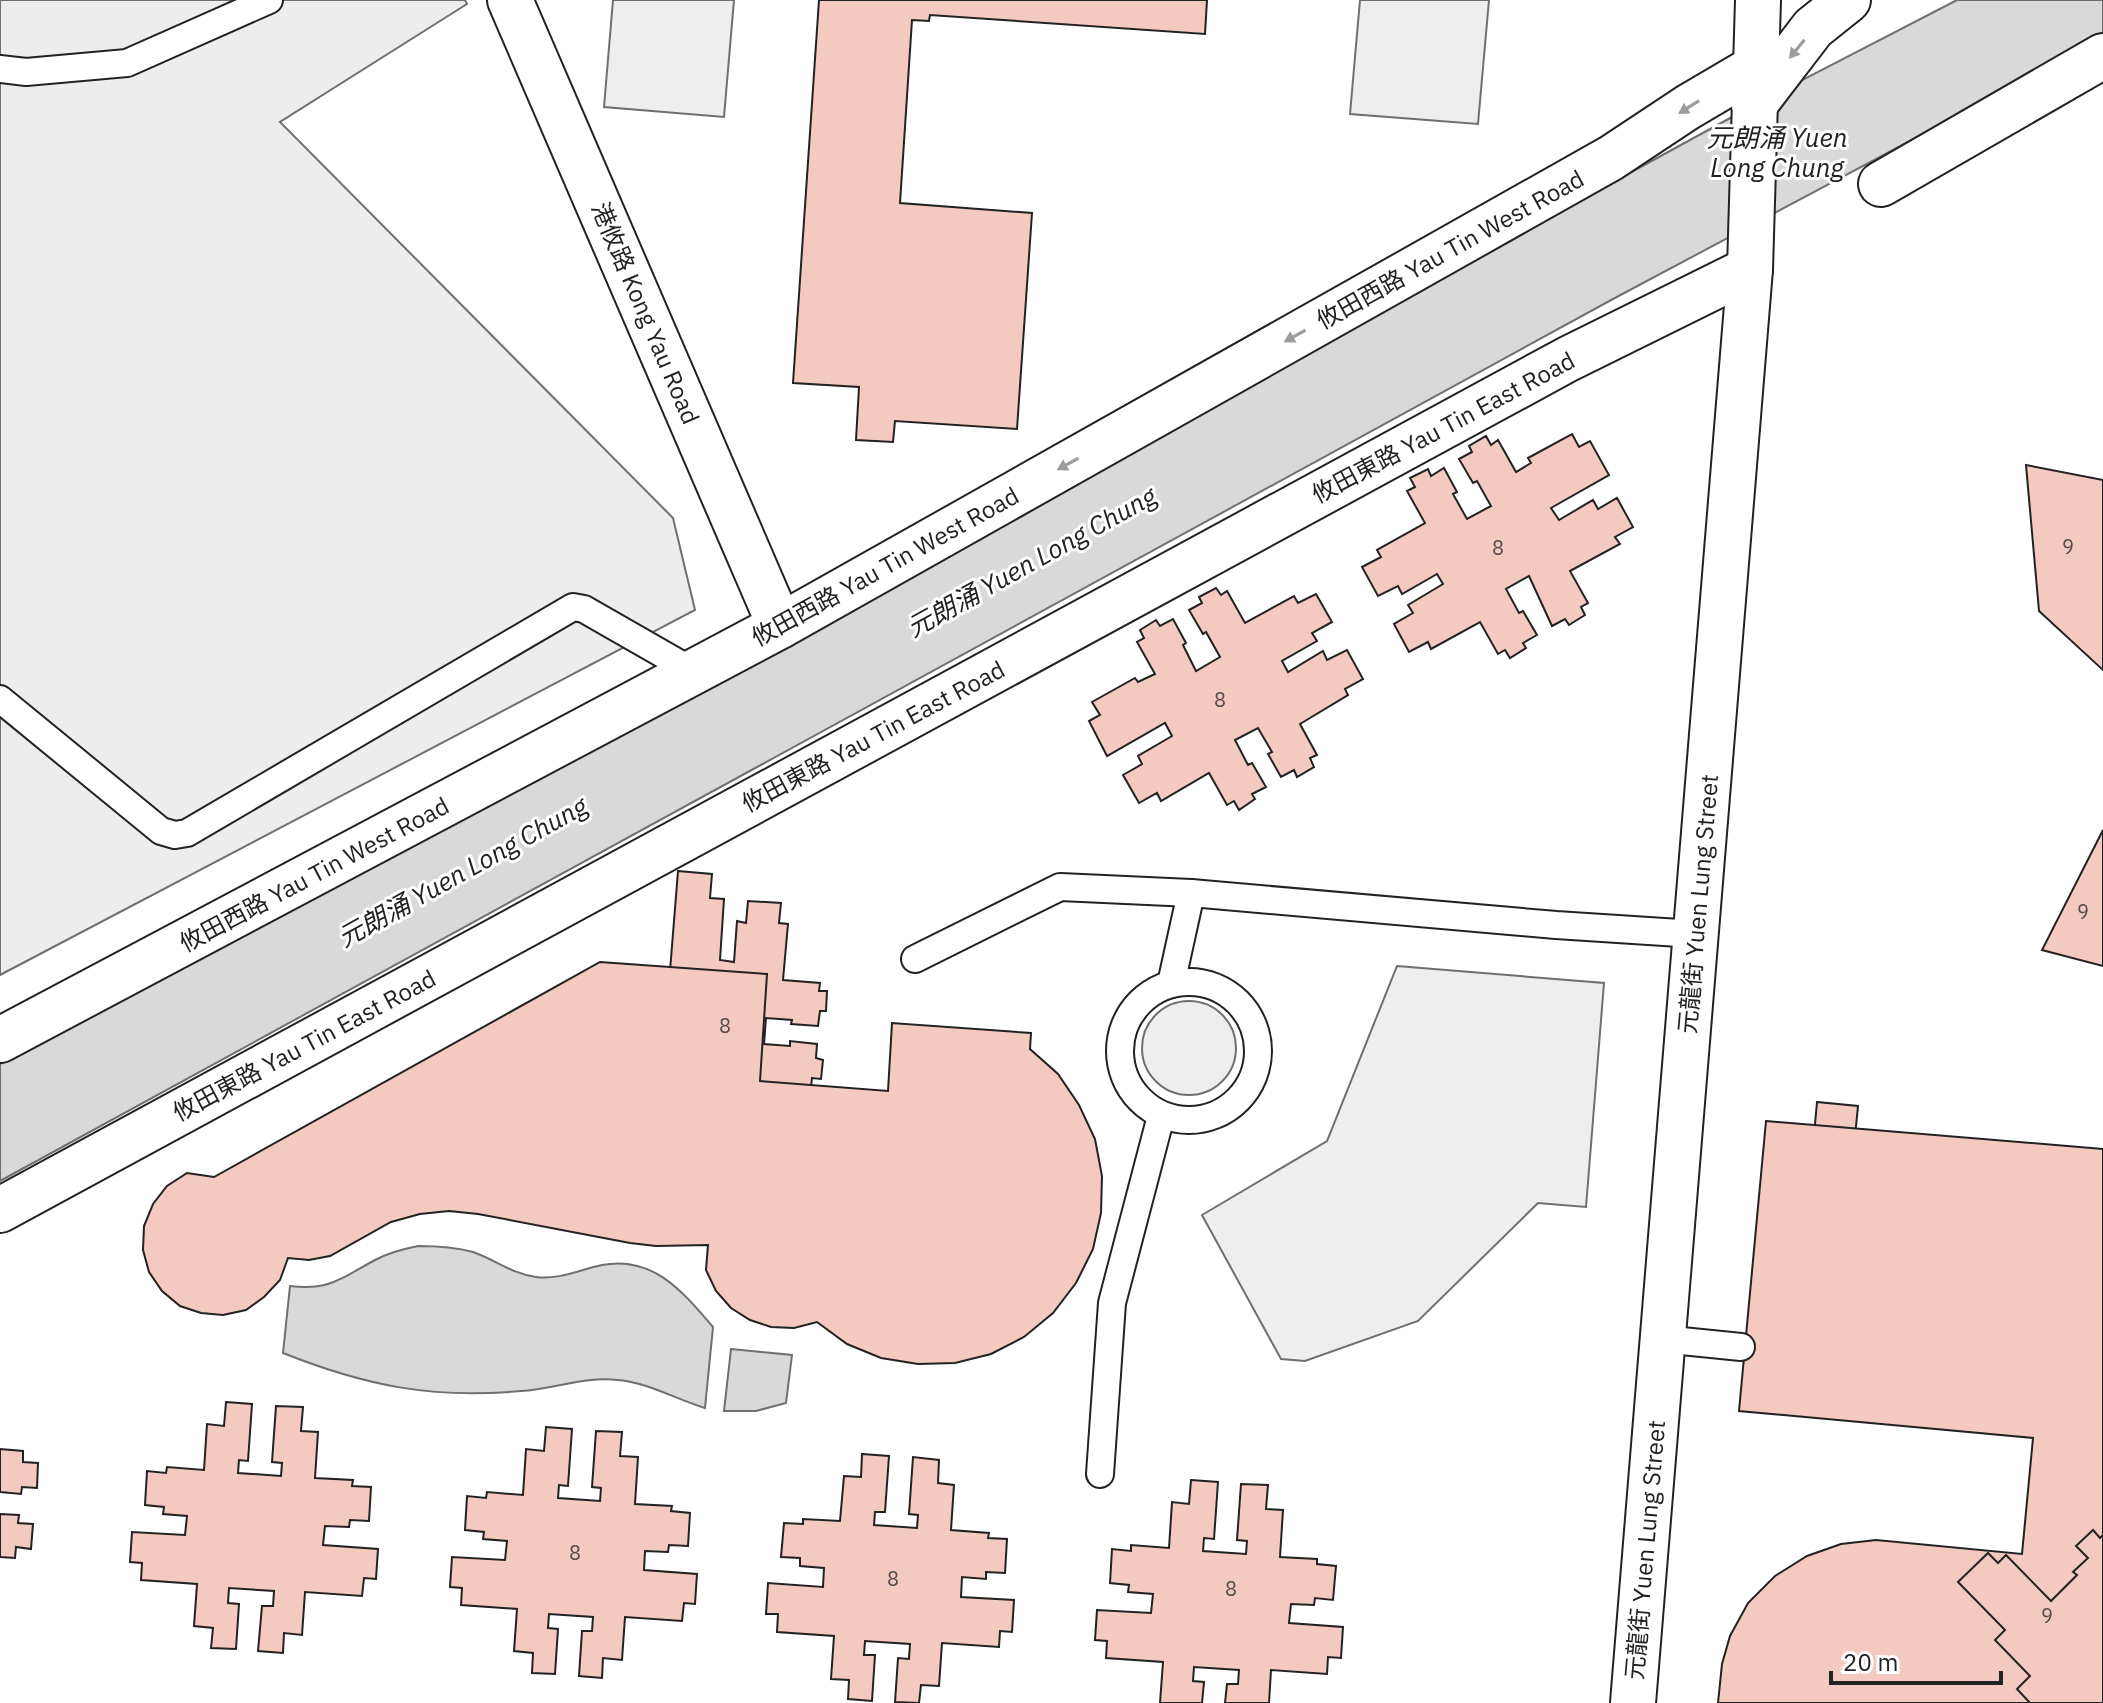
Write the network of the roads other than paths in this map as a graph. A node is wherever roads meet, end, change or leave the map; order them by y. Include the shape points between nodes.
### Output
1 (269, 0) edge
2 (510, 0) edge
3 (1758, 0) edge
4 (1848, 0) edge
5 (2103, 56) edge
6 (0, 69) edge
7 (1755, 86) junction
8 (1881, 184) dead end
9 (1750, 269) junction
10 (780, 626) junction
11 (694, 672) junction
12 (0, 699) edge
13 (1191, 893) junction
14 (1695, 934) junction
15 (915, 959) dead end
16 (1171, 984) junction
17 (0, 1040) edge
18 (1161, 1116) junction
19 (0, 1210) edge
20 (1662, 1339) junction
21 (1741, 1347) dead end
22 (1100, 1474) dead end
23 (1633, 1703) edge

1 - 6 lane via 127,63 26,72
2 - 10 street, 港攸路 Kong Yau Road
3 - 7 street, 元龍街 Yuen Lung Street
4 -> 7 street
5 - 8 street
7 - 9 street, 元龍街 Yuen Lung Street
7 -> 10 street, 攸田西路 Yau Tin West Road via 1688,107 1611,158
9 - 14 street, 元龍街 Yuen Lung Street
9 - 19 street, 攸田東路 Yau Tin East Road via 1568,359
10 - 11 street, 攸田西路 Yau Tin West Road
11 - 12 lane via 573,607 187,833 175,835 161,831
11 - 17 street, 攸田西路 Yau Tin West Road
13 - 14 lane
13 - 15 lane via 1060,887
13 - 16 lane
14 - 20 street, 元龍街 Yuen Lung Street
16 - 18 lane via 1135,1007 1119,1047 1129,1088
16 - 18 lane via 1194,981 1218,987 1251,1020 1258,1043 1256,1068 1230,1107 1208,1118
18 - 22 lane via 1112,1303
20 - 21 lane
20 - 23 street, 元龍街 Yuen Lung Street

